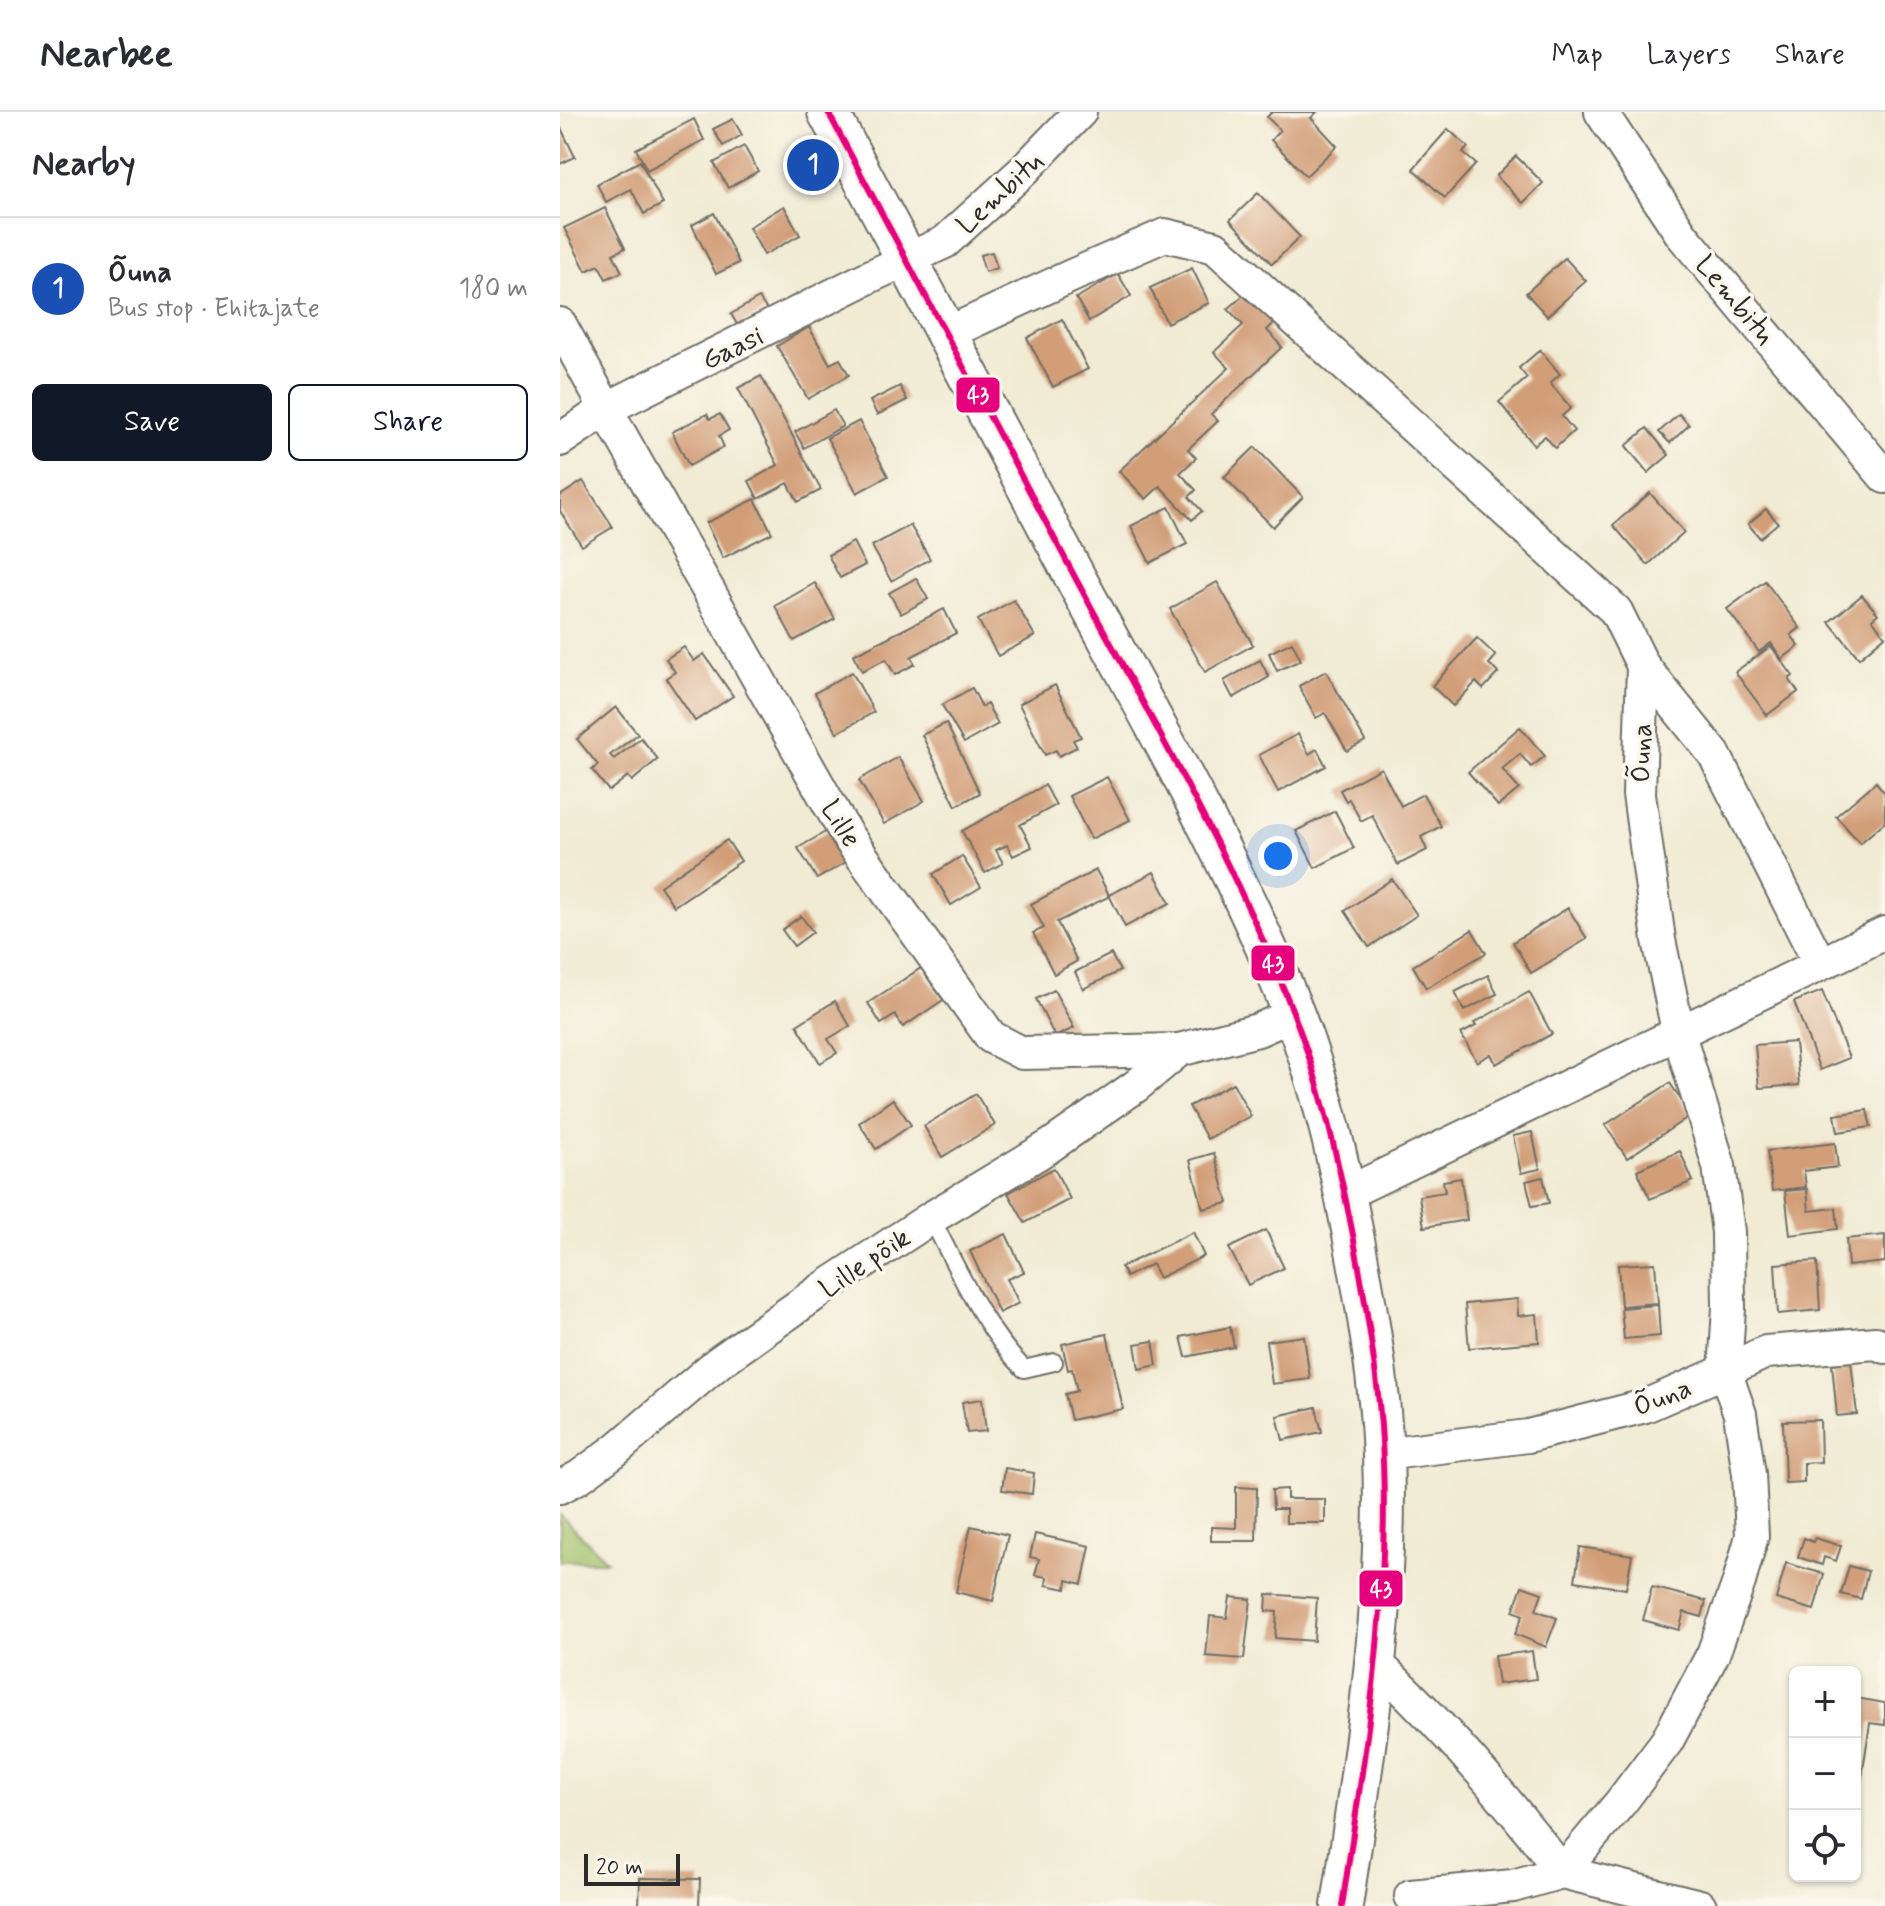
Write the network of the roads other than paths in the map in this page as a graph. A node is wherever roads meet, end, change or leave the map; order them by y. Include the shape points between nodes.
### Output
1 (828, 112) edge
2 (1080, 112) edge
3 (1601, 112) edge
4 (908, 259) junction
5 (560, 324) edge
6 (946, 334) junction
7 (606, 409) junction
8 (560, 440) edge
9 (1885, 477) edge
10 (1643, 666) junction
11 (1885, 933) edge
12 (1820, 964) junction
13 (1294, 1014) junction
14 (1678, 1031) junction
15 (1179, 1050) junction
16 (1345, 1194) junction
17 (931, 1218) junction
18 (1885, 1347) edge
19 (1054, 1362) dead end
20 (1725, 1371) junction
21 (1383, 1454) junction
22 (560, 1487) edge
23 (1375, 1662) junction
24 (1562, 1872) junction
25 (1411, 1896) dead end
26 (1342, 1906) edge
27 (1700, 1906) edge

1 - 4 street
2 - 4 street, Lembitu via 945,242
3 - 9 street, Lembitu via 1682,235
4 - 6 street
4 - 7 street, Gaasi
5 - 7 street, Lille
6 - 10 street, Õuna via 1165,235 1215,247 1616,611
6 - 13 street via 1224,857
7 - 8 street, Gaasi
7 - 15 street, Lille via 846,834 991,1037 1022,1053
10 - 12 street via 1714,754
10 - 14 street, Õuna via 1639,794
11 - 12 street
12 - 14 street
13 - 15 street, Lille via 1258,1030
13 - 16 street
14 - 16 street
14 - 20 street, Õuna via 1719,1166 1728,1232
15 - 17 street, Lille põik via 1050,1146
16 - 21 street via 1368,1315
17 - 19 lane via 981,1316 1010,1354 1024,1369
17 - 22 street, Lille põik via 719,1362 617,1449
18 - 20 street via 1876,1343 1766,1352
20 - 21 street, Õuna via 1645,1406 1528,1436
20 - 24 street via 1740,1414 1749,1474 1752,1536 1739,1582 1713,1654 1667,1741
21 - 23 street
23 - 24 street via 1431,1715
23 - 26 street
24 - 25 street via 1513,1886
24 - 27 street

